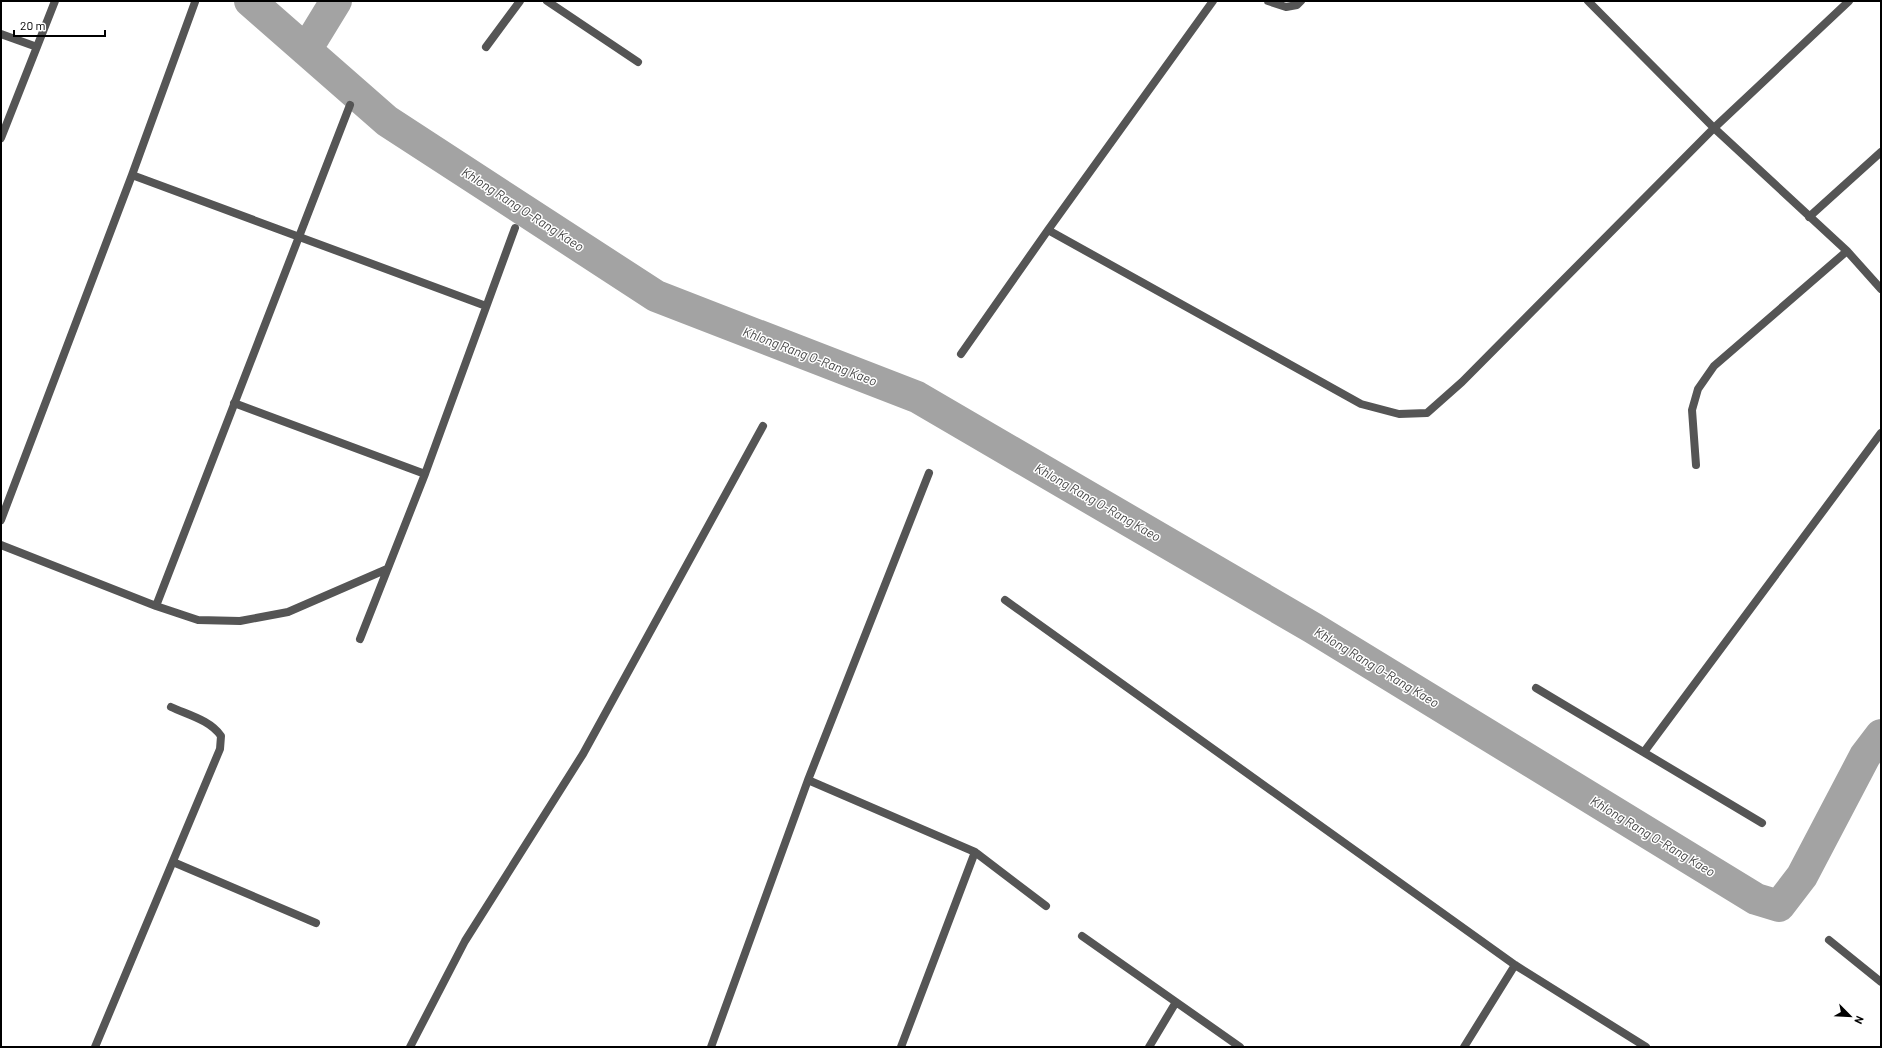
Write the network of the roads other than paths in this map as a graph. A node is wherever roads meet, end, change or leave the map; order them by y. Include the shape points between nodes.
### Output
1 (55, 1) edge
2 (520, 1) edge
3 (547, 1) edge
4 (1213, 1) edge
5 (1268, 1) edge
6 (1301, 1) edge
7 (1588, 1) edge
8 (1849, 1) edge
9 (195, 2) dead end
10 (1, 34) edge
11 (37, 47) junction
12 (486, 47) dead end
13 (638, 62) dead end
14 (350, 105) dead end
15 (1714, 128) junction
16 (1, 138) edge
17 (1881, 152) edge
18 (132, 175) junction
19 (1809, 217) junction
20 (515, 228) dead end
21 (1048, 230) junction
22 (299, 236) junction
23 (1847, 251) junction
24 (1881, 289) edge
25 (486, 306) junction
26 (961, 354) dead end
27 (234, 403) junction
28 (763, 426) dead end
29 (1881, 433) edge
30 (1696, 465) dead end
31 (929, 473) dead end
32 (425, 474) junction
33 (1, 520) edge
34 (1, 545) edge
35 (387, 570) junction
36 (1005, 600) dead end
37 (156, 606) junction
38 (360, 639) dead end
39 (1536, 688) dead end
40 (171, 707) dead end
41 (1644, 752) junction
42 (808, 780) junction
43 (1762, 823) dead end
44 (975, 852) junction
45 (173, 862) junction
46 (1046, 906) dead end
47 (316, 923) dead end
48 (1082, 936) dead end
49 (1829, 940) dead end
50 (1515, 965) junction
51 (1881, 982) edge
52 (1176, 1002) junction
53 (95, 1047) edge
54 (410, 1047) edge
55 (711, 1047) edge
56 (901, 1047) edge
57 (1149, 1047) edge
58 (1240, 1047) edge
59 (1464, 1047) edge
60 (1646, 1047) edge

1 - 11 street
2 - 12 street
3 - 13 street
4 - 21 street
5 - 6 street via 1286,7 1297,6
7 - 15 street
8 - 15 street
9 - 18 street
10 - 11 street
11 - 16 street
14 - 22 street
15 - 19 street
15 - 21 street via 1462,382 1427,413 1398,414 1360,404
17 - 19 street
18 - 22 street
18 - 33 street
19 - 23 street
20 - 25 street
21 - 26 street
22 - 25 street
22 - 27 street
23 - 24 street
23 - 30 street via 1714,366 1698,389 1692,410
25 - 32 street
27 - 32 street
27 - 37 street
28 - 54 street via 584,754 465,941
29 - 41 street
31 - 42 street
32 - 35 street
34 - 37 street
35 - 37 street via 288,612 240,621 198,620
35 - 38 street
36 - 50 street
39 - 41 street
40 - 45 street via 206,723 216,729 221,736 220,749
41 - 43 street
42 - 44 street
42 - 55 street
44 - 46 street
44 - 56 street
45 - 47 street
45 - 53 street
48 - 52 street
49 - 51 street
50 - 59 street
50 - 60 street
52 - 57 street
52 - 58 street

